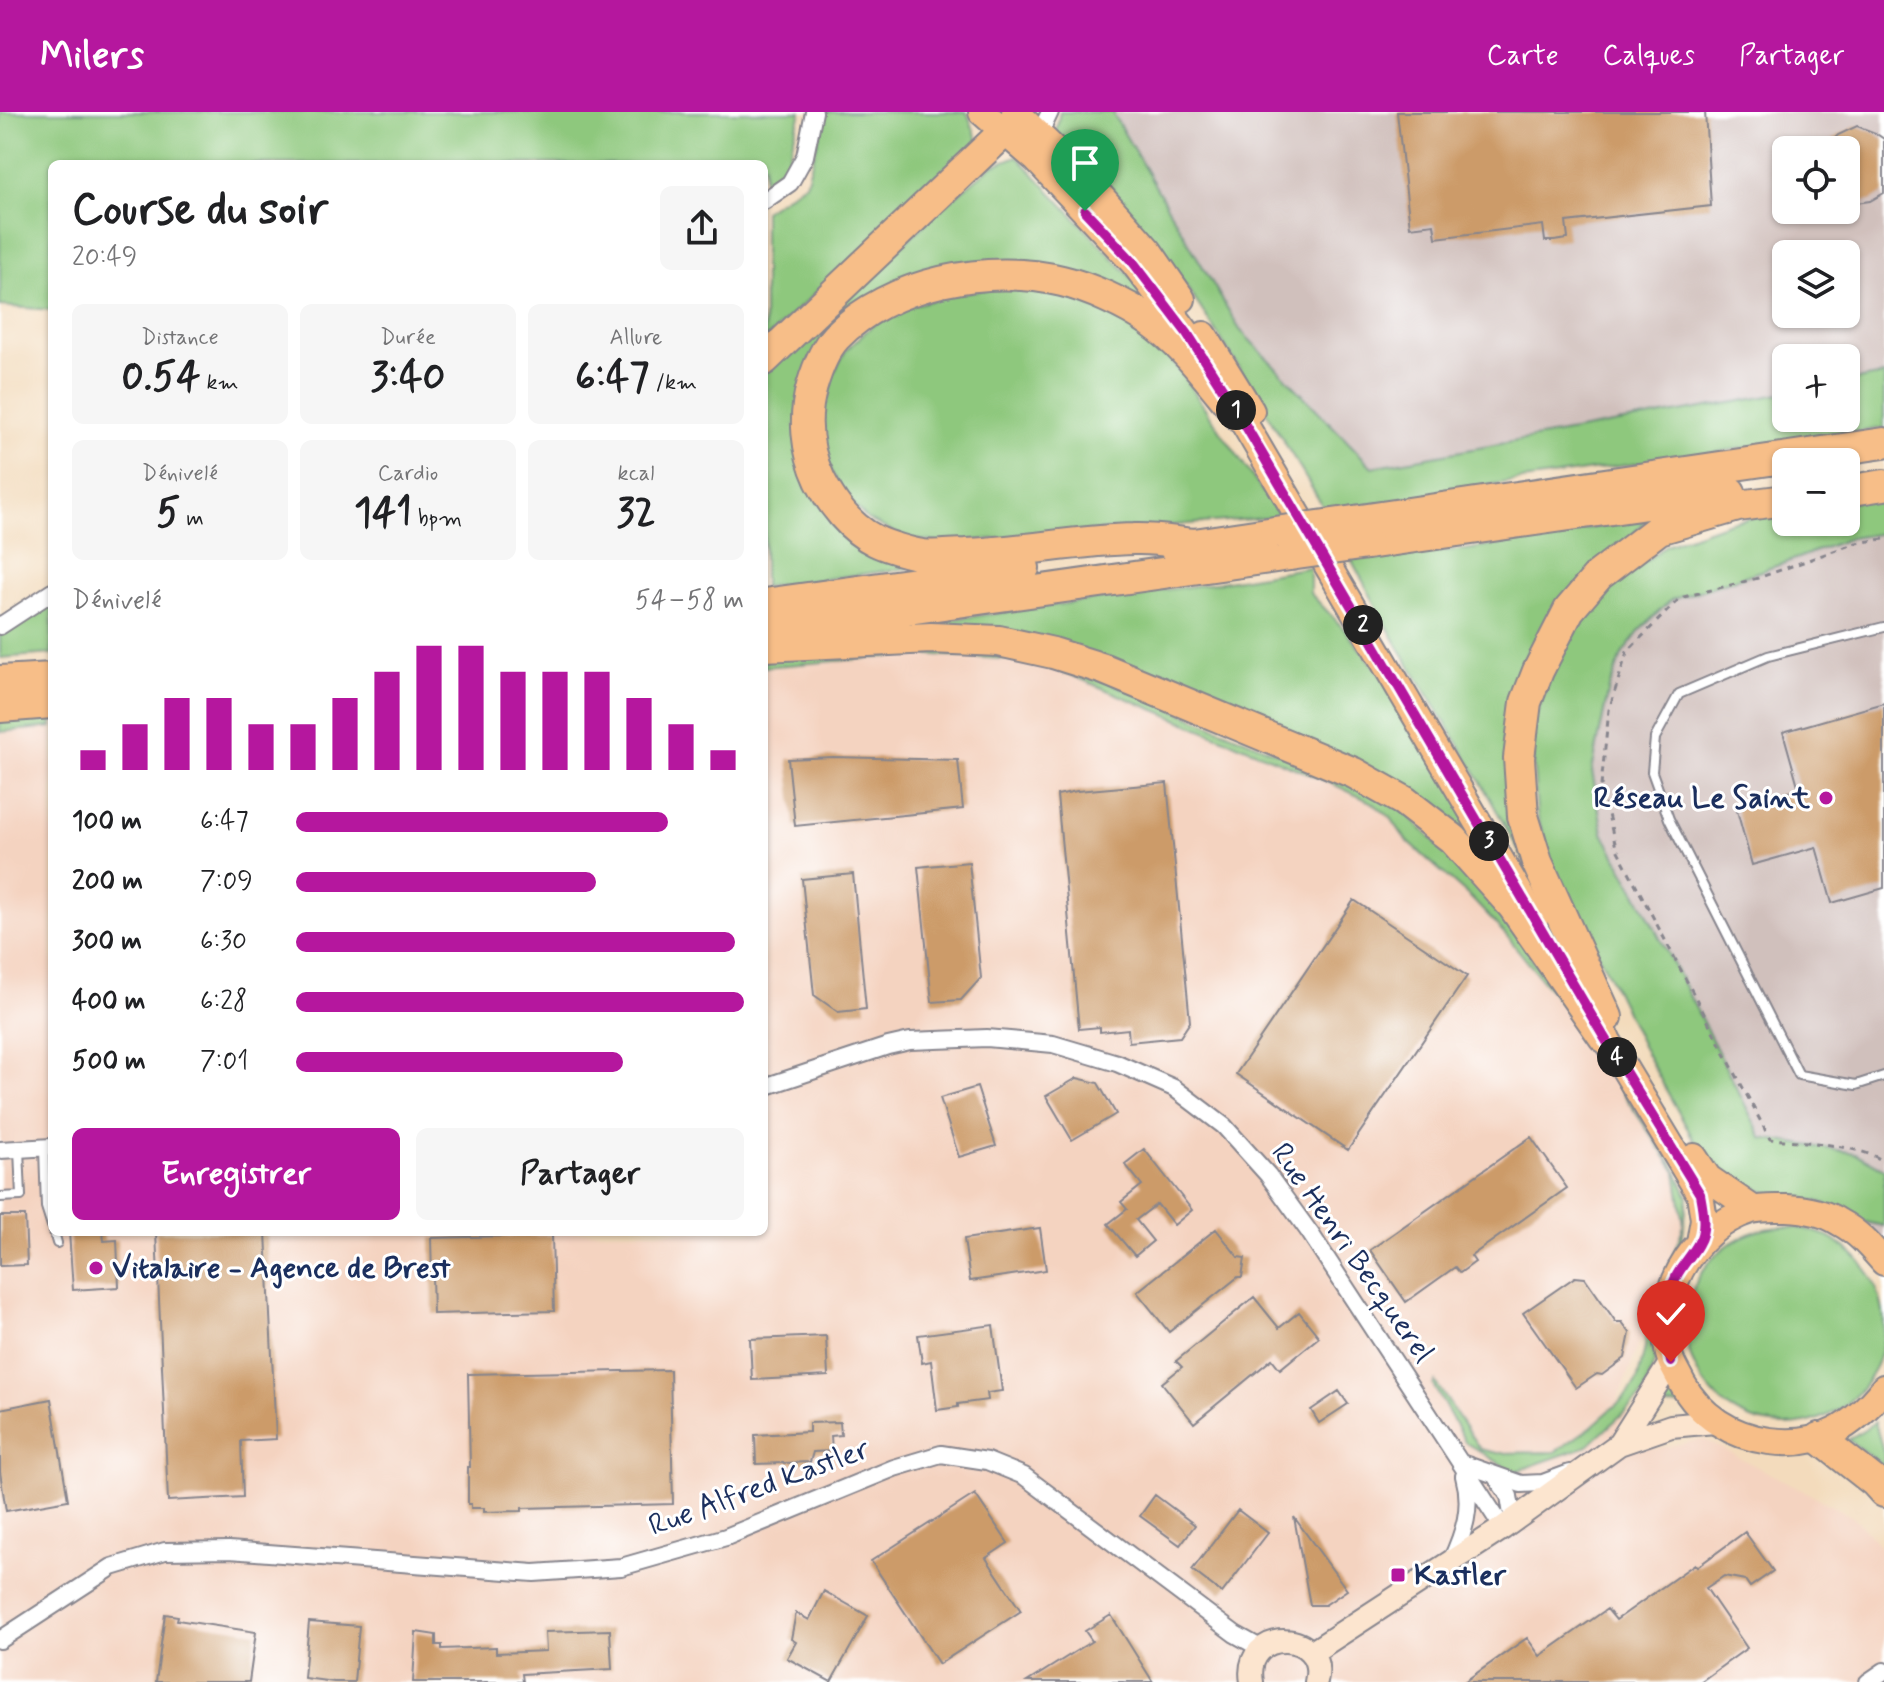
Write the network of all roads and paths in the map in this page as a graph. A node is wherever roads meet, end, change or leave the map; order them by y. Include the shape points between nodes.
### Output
1 (814, 112) edge
2 (1000, 118) edge
3 (1044, 123) edge
4 (768, 198) edge
5 (768, 356) edge
6 (1241, 418) junction
7 (1884, 443) edge
8 (1884, 470) edge
9 (1860, 474) edge
10 (1884, 485) edge
11 (1772, 486) edge
12 (1860, 489) edge
13 (1772, 502) edge
14 (1361, 533) junction
15 (1884, 539) edge
16 (1195, 544) junction
17 (1282, 544) junction
18 (48, 595) edge
19 (768, 603) edge
20 (0, 626) edge
21 (1884, 627) edge
22 (768, 628) edge
23 (768, 646) edge
24 (48, 678) edge
25 (0, 681) edge
26 (48, 703) edge
27 (0, 707) edge
28 (1609, 1035) junction
29 (1884, 1076) edge
30 (768, 1086) edge
31 (48, 1148) edge
32 (19, 1149) junction
33 (0, 1150) edge
34 (1884, 1162) edge
35 (0, 1197) edge
36 (1753, 1209) junction
37 (48, 1213) edge
38 (55, 1236) edge
39 (1874, 1237) edge
40 (1700, 1242) junction
41 (57, 1243) dead end
42 (1884, 1262) edge
43 (1671, 1362) junction
44 (1884, 1388) edge
45 (1715, 1422) junction
46 (1819, 1438) junction
47 (1619, 1444) junction
48 (1461, 1463) junction
49 (1588, 1466) junction
50 (1496, 1477) junction
51 (1884, 1492) edge
52 (1508, 1524) junction
53 (1451, 1562) junction
54 (0, 1640) edge
55 (1262, 1649) junction
56 (1311, 1653) junction
57 (1884, 1671) edge
58 (1252, 1682) edge
59 (1316, 1682) edge
60 (1868, 1682) edge

1 - 4 street via 805,156 790,183
2 - 3 main road
2 - 5 highway
2 - 6 main road via 1133,262
3 - 28 main road via 1182,299 1384,636
6 - 16 highway via 1180,346 1150,320 1063,281 1022,275 980,275 892,297 834,339 817,369 808,400 812,462 829,497 876,541 923,555 1136,539
6 - 28 main road
7 - 14 highway
8 - 9 highway
10 - 12 highway
11 - 14 highway
13 - 28 highway via 1659,529 1599,575 1569,610 1526,702 1519,758 1523,816
14 - 17 highway, bridge
15 - 34 path via 1680,598 1627,652 1609,710 1601,786 1616,847 1770,1139 1822,1143
16 - 17 highway
16 - 19 highway
17 - 22 highway
18 - 20 street
21 - 29 lane via 1768,656 1679,694 1655,738 1652,772 1669,819 1799,1075 1856,1085
23 - 28 highway via 931,638 999,641 1104,669 1354,773 1404,801 1453,839 1513,906
24 - 25 highway
26 - 27 highway
28 - 36 main road via 1708,1178
28 - 40 main road via 1700,1194
30 - 48 street, Rue Henri Becquerel via 910,1041 987,1038 1053,1044 1117,1063 1174,1088 1224,1126 1268,1175
31 - 32 street
31 - 37 lane
32 - 33 street
32 - 35 lane via 21,1196
36 - 39 main road via 1807,1209
36 - 40 main road
38 - 41 lane
39 - 42 main road
40 - 43 main road via 1676,1277 1667,1305 1665,1334
43 - 45 main road via 1691,1398
43 - 47 street
44 - 46 main road via 1845,1426
45 - 46 main road via 1752,1439 1786,1444
45 - 47 street via 1671,1426
46 - 51 highway
47 - 49 street
48 - 50 street
48 - 52 street, Rue Henri Becquerel
48 - 53 street, Rue Henri Becquerel via 1468,1511
49 - 50 street via 1543,1483
49 - 52 street
50 - 52 street via 1513,1510
52 - 53 street
53 - 56 street
54 - 55 street, Rue Alfred Kastler via 112,1567 165,1551 229,1550 534,1573 621,1567 726,1537 941,1454 987,1461 1024,1476
55 - 56 street via 1287,1640
55 - 58 street via 1251,1668
56 - 59 street
57 - 60 street

